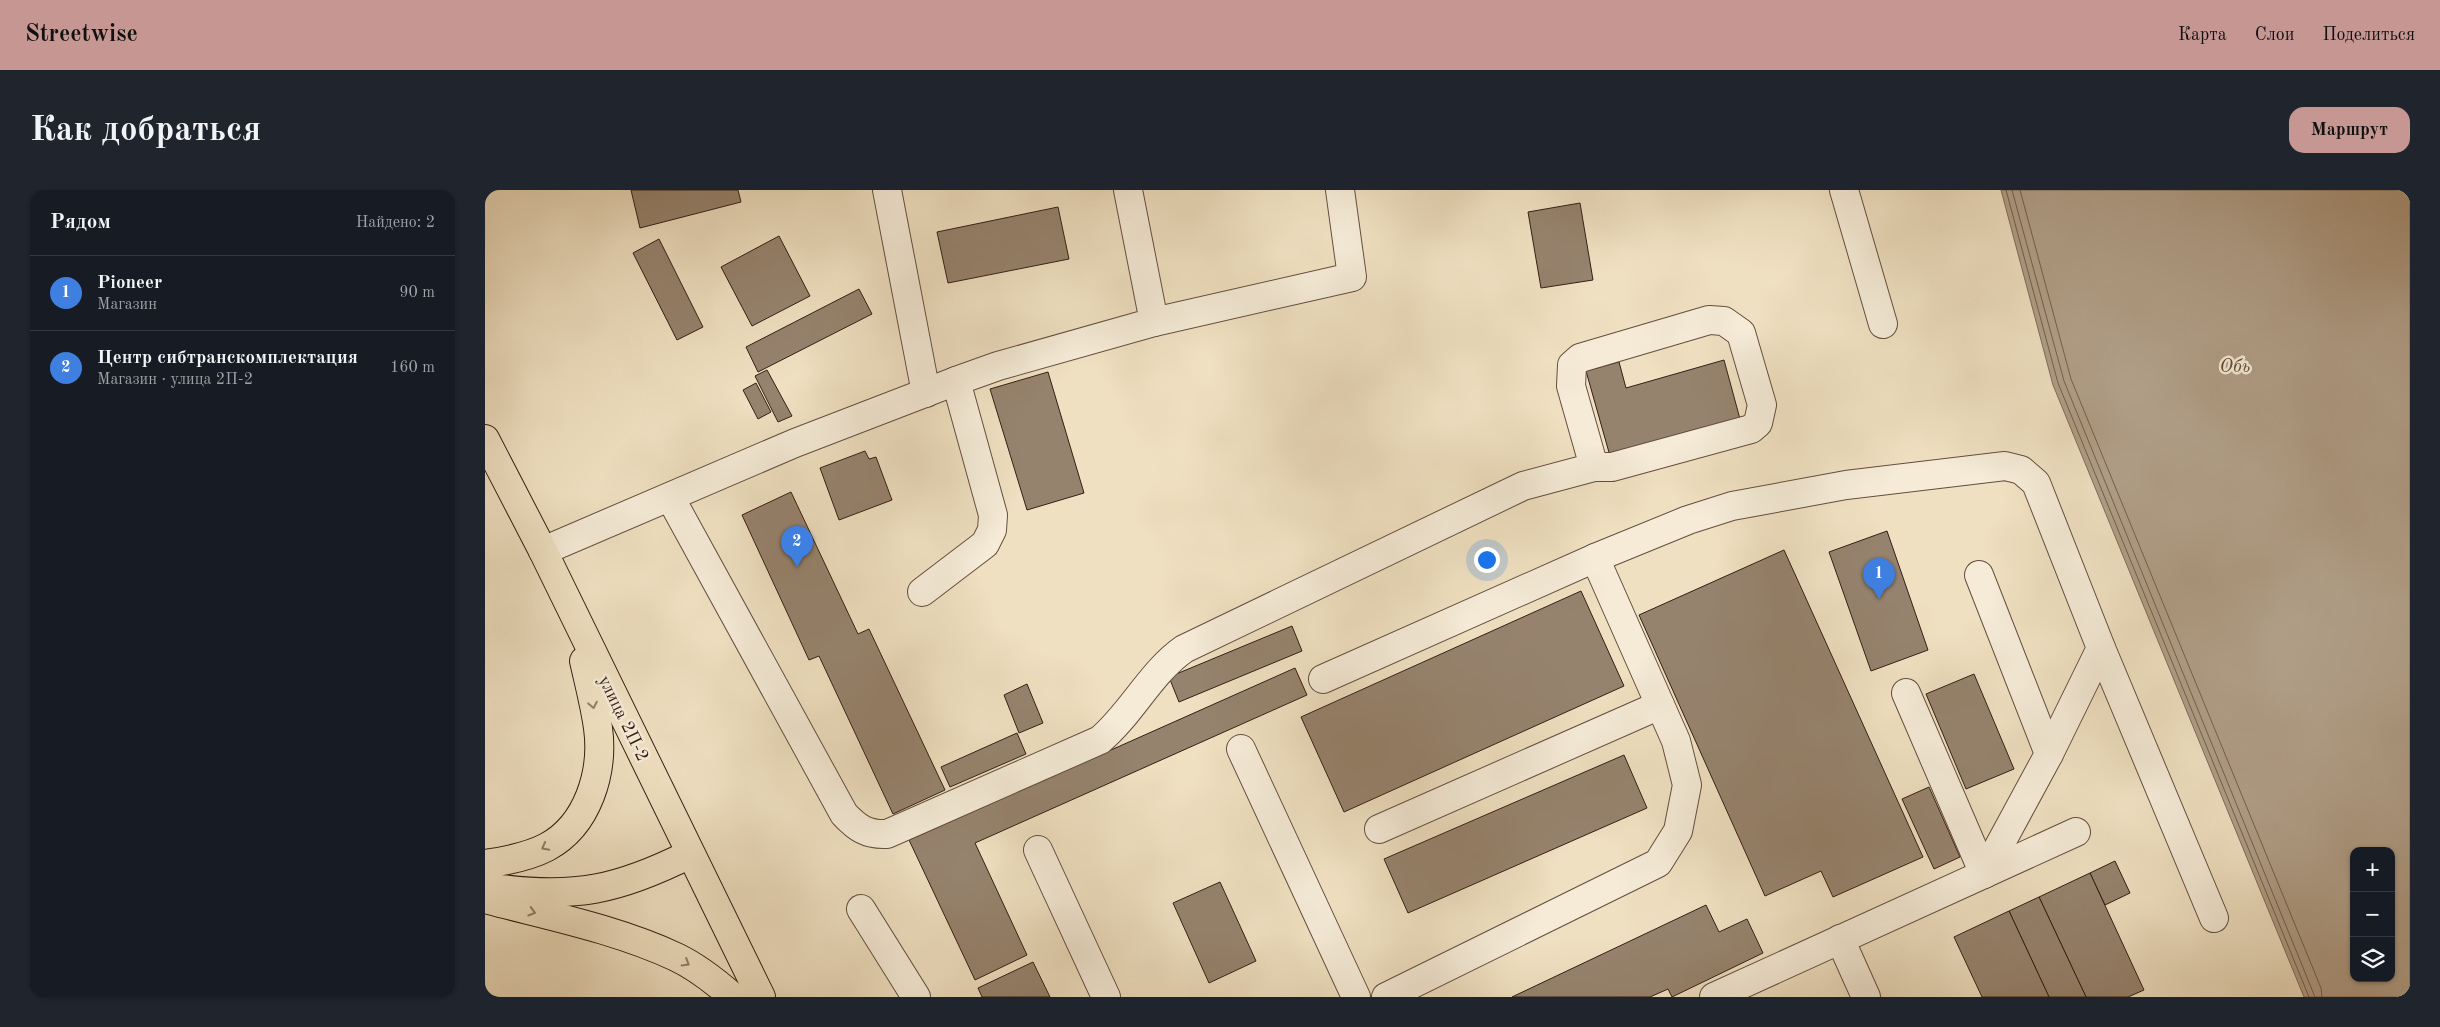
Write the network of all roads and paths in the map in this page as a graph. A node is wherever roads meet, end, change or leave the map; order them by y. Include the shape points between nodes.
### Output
1 (887, 190) edge
2 (1128, 190) edge
3 (1340, 190) edge
4 (1844, 190) edge
5 (1154, 322) junction
6 (1883, 324) dead end
7 (956, 381) junction
8 (926, 393) junction
9 (485, 439) edge
10 (1594, 467) junction
11 (670, 497) junction
12 (543, 551) junction
13 (1595, 558) junction
14 (1979, 575) dead end
15 (922, 592) dead end
16 (577, 623) junction
17 (2101, 648) junction
18 (1323, 679) dead end
19 (1906, 693) dead end
20 (1660, 705) junction
21 (1241, 749) dead end
22 (2049, 754) junction
23 (1379, 829) dead end
24 (2076, 832) dead end
25 (1038, 850) dead end
26 (690, 854) junction
27 (485, 864) edge
28 (1984, 874) junction
29 (485, 886) edge
30 (485, 899) edge
31 (861, 909) dead end
32 (2214, 918) dead end
33 (1841, 940) junction
34 (733, 997) edge
35 (761, 997) edge
36 (915, 997) edge
37 (1106, 997) edge
38 (1356, 997) edge
39 (1386, 997) edge
40 (1714, 997) edge
41 (1866, 997) edge

1 - 8 lane
2 - 5 lane
3 - 5 lane via 1352,277
4 - 6 lane
5 - 7 lane
7 - 8 lane
7 - 15 lane via 993,515 992,530 985,544
8 - 11 lane via 795,443
9 - 12 main road, улица 2П-2
10 - 10 lane via 1611,467 1751,429 1758,423 1762,405 1741,333 1724,320 1709,320 1579,358 1572,366 1571,386
10 - 11 lane via 1523,486 1184,649 1168,660 1116,726 1100,740 887,834 861,830 845,814
11 - 12 lane
12 - 16 main road, улица 2П-2
13 - 17 lane via 1687,520 1732,506 1846,485 2005,466 2021,470 2036,483
13 - 18 lane
13 - 20 lane
14 - 22 lane
16 - 26 main road, улица 2П-2
16 -> 27 main road via 598,730 598,770 587,804 573,826 548,847 521,858
17 - 22 lane
17 - 32 lane
19 - 28 lane
20 - 23 lane
20 - 39 lane via 1676,741 1687,785 1678,832 1659,863
21 - 38 lane
22 - 28 lane
24 - 28 lane
25 - 37 lane
26 - 29 main road via 622,884 588,891 555,893
26 - 35 main road, улица 2П-2
28 - 33 lane
30 -> 34 main road via 637,941 678,958
31 - 36 lane
33 - 40 lane
33 - 41 lane

